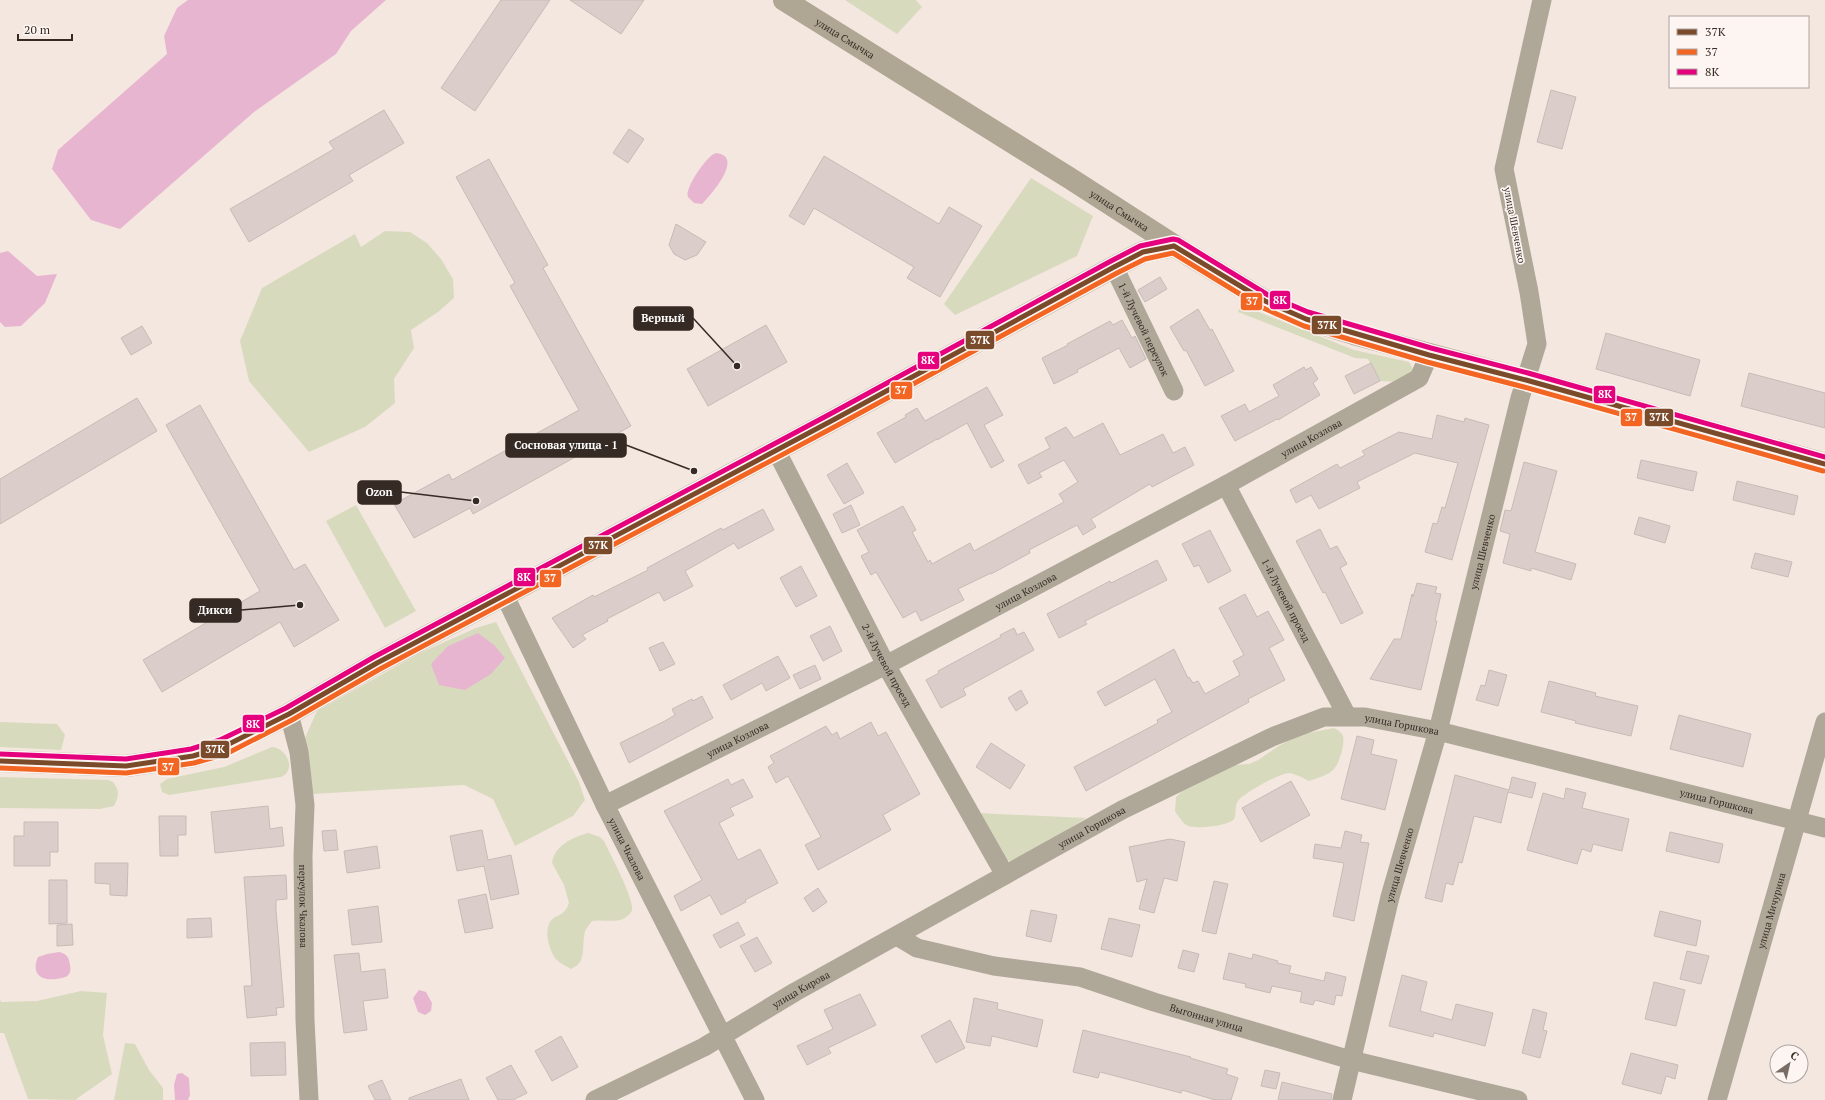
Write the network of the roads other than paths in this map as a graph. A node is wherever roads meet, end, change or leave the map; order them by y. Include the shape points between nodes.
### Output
1 (784, 0) edge
2 (1542, 0) edge
3 (1174, 246) junction
4 (1114, 267) junction
5 (1429, 355) junction
6 (1526, 380) junction
7 (1174, 391) dead end
8 (776, 450) junction
9 (1825, 464) edge
10 (1226, 484) junction
11 (505, 596) junction
12 (886, 665) junction
13 (289, 714) junction
14 (1347, 716) junction
15 (1825, 722) edge
16 (1438, 731) junction
17 (0, 761) edge
18 (605, 806) junction
19 (1797, 821) junction
20 (1825, 828) edge
21 (1005, 875) junction
22 (897, 936) junction
23 (723, 1037) junction
24 (1351, 1060) junction
25 (309, 1100) edge
26 (595, 1100) edge
27 (755, 1100) edge
28 (1342, 1100) edge
29 (1518, 1100) edge
30 (1717, 1100) edge

1 - 3 street, улица Смычка
2 - 6 street, улица Шевченко via 1504,169 1537,344
3 - 4 street via 1143,252
3 - 5 street, улица Смычка via 1265,301 1300,316
4 - 7 street, 1-й Лучевой переулок
4 - 8 street
5 - 6 street, улица Смычка
5 - 10 street, улица Козлова via 1419,378
6 - 9 street, улица Смычка
6 - 16 street, улица Шевченко
8 - 11 street
8 - 12 street, 2-й Лучевой проезд
10 - 12 street, улица Козлова
10 - 14 street, 1-й Лучевой проезд
11 - 13 street via 377,663
11 - 18 street, улица Чкалова
12 - 18 street, улица Козлова
12 - 21 street, 2-й Лучевой проезд
13 - 17 street via 223,747 193,756 126,766
13 - 25 street, переулок Чкалова via 299,752 305,805 303,856
14 - 16 street, улица Горшкова
14 - 21 street, улица Горшкова via 1324,716 1272,737 1122,810
15 - 19 street, улица Мичурина
16 - 19 street, улица Горшкова
16 - 24 street, улица Шевченко via 1390,897
18 - 23 street, улица Чкалова
19 - 20 street, улица Горшкова
19 - 30 street, улица Мичурина
21 - 22 street, улица Кирова
22 - 23 street, улица Кирова via 795,992
22 - 24 street, Выгонная улица via 917,948 986,964 1080,977 1154,1002
23 - 26 street, улица Кирова
23 - 27 street, улица Чкалова
24 - 28 street, улица Шевченко
24 - 29 street, Выгонная улица

